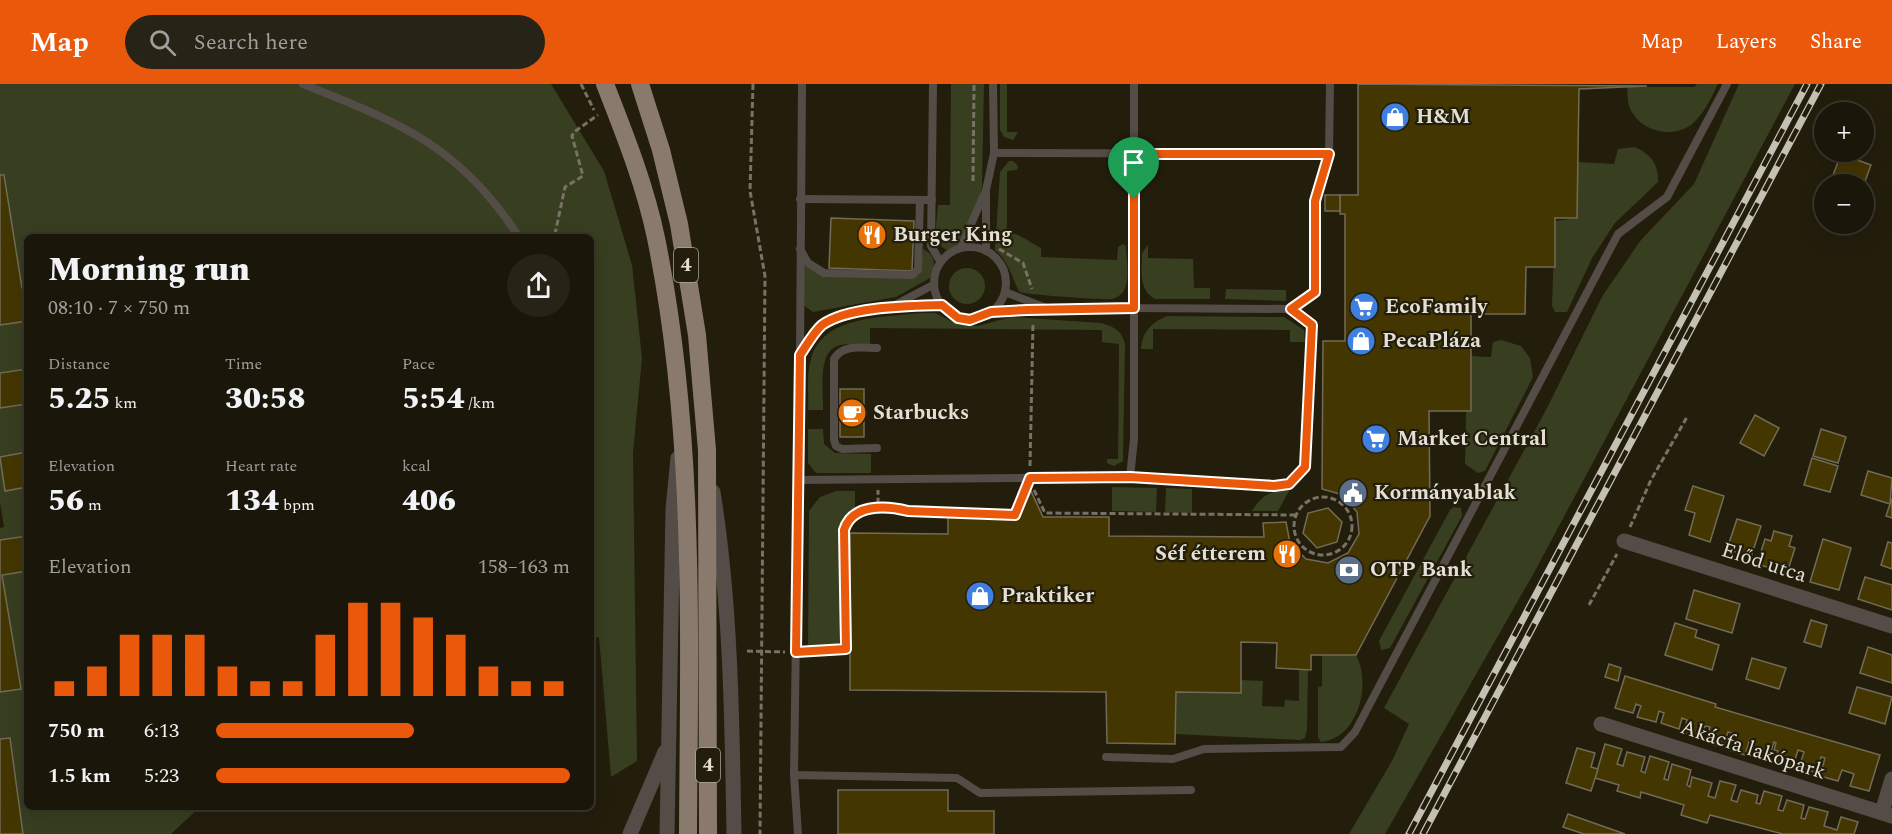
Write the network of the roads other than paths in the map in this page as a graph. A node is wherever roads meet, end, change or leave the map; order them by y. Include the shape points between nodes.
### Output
1 (303, 84) edge
2 (605, 84) edge
3 (640, 84) edge
4 (802, 84) edge
5 (933, 84) edge
6 (993, 84) edge
7 (1134, 84) edge
8 (1330, 84) edge
9 (1727, 84) edge
10 (994, 153) junction
11 (1134, 154) junction
12 (1329, 154) junction
13 (986, 190) junction
14 (800, 199) junction
15 (920, 200) junction
16 (933, 200) junction
17 (517, 234) edge
18 (961, 247) junction
19 (799, 248) junction
20 (986, 248) junction
21 (940, 261) junction
22 (933, 285) junction
23 (1005, 292) junction
24 (942, 305) junction
25 (1033, 306) junction
26 (892, 307) junction
27 (1134, 308) junction
28 (1291, 309) junction
29 (991, 312) junction
30 (877, 348) dead end
31 (800, 355) junction
32 (681, 419) junction
33 (877, 448) dead end
34 (707, 450) junction
35 (1130, 477) junction
36 (797, 480) junction
37 (1624, 541) road end
38 (1892, 626) edge
39 (1601, 724) dead end
40 (668, 744) junction
41 (1106, 757) dead end
42 (794, 775) junction
43 (1892, 779) edge
44 (1191, 790) dead end
45 (1887, 814) edge
46 (630, 834) edge
47 (667, 834) edge
48 (688, 834) edge
49 (708, 834) edge
50 (734, 834) edge
51 (798, 834) edge

1 - 17 lane via 377,114 442,150 474,178
2 - 32 main road, 4 via 635,160 656,238
3 - 34 main road, 4 via 679,224 697,335
4 - 14 lane
5 - 16 lane
6 - 10 lane
7 - 11 lane
8 - 12 lane
9 - 41 lane via 1667,196 1618,234 1361,721 1341,747 1204,749 1173,759
10 - 11 lane
10 - 13 lane
11 - 12 lane
11 - 27 lane
12 - 28 lane via 1315,201 1315,292
13 - 18 lane
13 - 20 lane
14 - 15 lane
14 - 19 lane
15 - 16 lane
15 - 19 lane via 918,270 912,275 824,273 808,263
16 - 21 lane via 931,246
18 - 20 lane
18 - 21 lane
19 - 31 lane
20 - 23 lane via 1003,269 1007,280
21 - 22 lane
22 - 24 lane
22 - 26 lane
23 - 25 lane
23 - 29 lane
24 - 26 lane
24 - 29 lane via 958,318 970,320
25 - 27 lane
25 - 29 lane
26 - 31 lane via 851,313 822,325
27 - 28 lane
27 - 35 lane via 1134,439
28 - 35 lane via 1312,325 1305,467 1299,477 1289,484 1274,486
30 - 33 lane via 846,348 834,359 834,440 842,449
31 - 36 lane
32 - 40 street via 673,510
32 - 48 main road, 4 via 687,491
34 - 49 main road, 4
34 - 50 street via 722,547
35 - 36 lane
36 - 42 lane
37 - 38 street, Előd utca
39 - 45 street, Akácfa lakópark
40 - 46 street
40 - 47 street
42 - 44 lane via 957,778 980,792
42 - 51 lane
43 - 45 street

